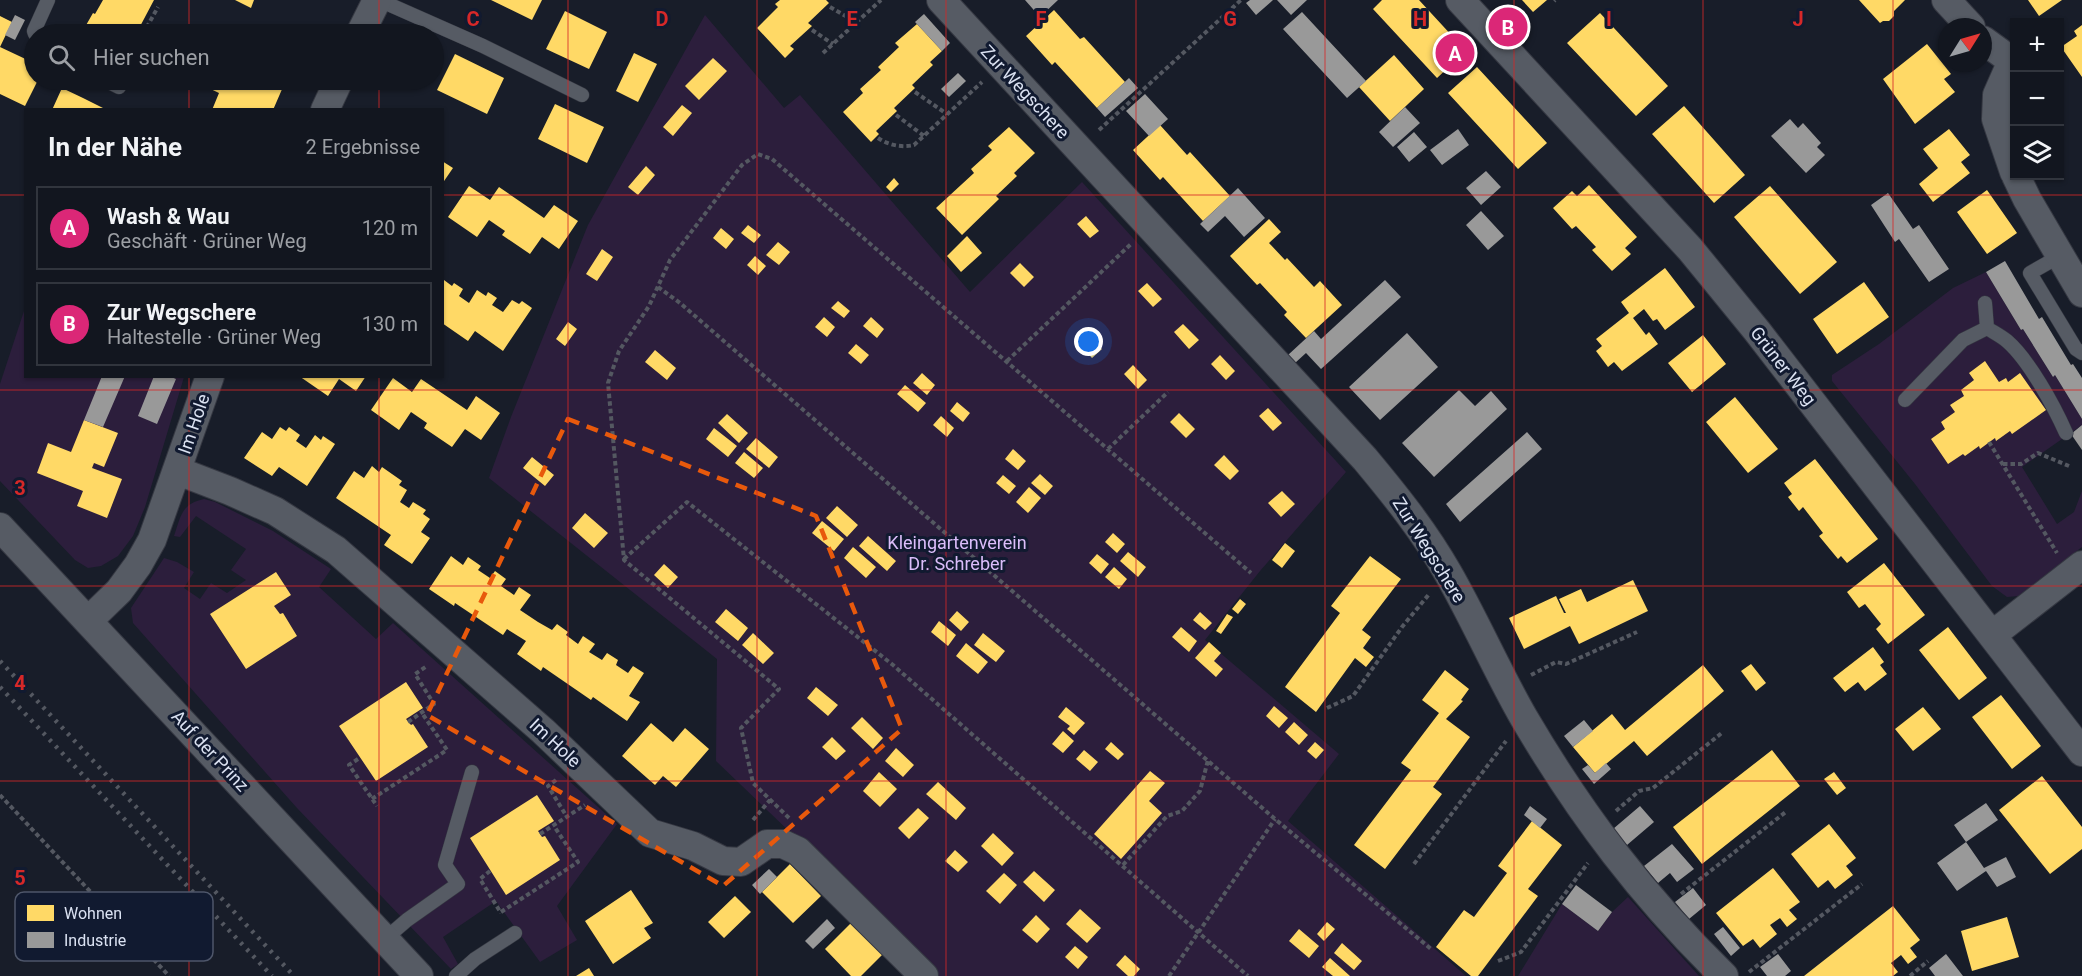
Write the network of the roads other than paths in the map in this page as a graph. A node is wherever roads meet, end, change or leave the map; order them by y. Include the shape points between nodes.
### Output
1 (378, 0) edge
2 (941, 0) edge
3 (1460, 0) edge
4 (1946, 0) edge
5 (45, 1) edge
6 (1963, 18) edge
7 (37, 24) edge
8 (365, 24) edge
9 (433, 24) edge
10 (444, 29) edge
11 (1992, 47) edge
12 (334, 90) edge
13 (582, 95) dead end
14 (326, 108) edge
15 (2010, 159) edge
16 (2018, 180) edge
17 (2060, 256) junction
18 (2082, 293) edge
19 (1984, 303) dead end
20 (1987, 328) junction
21 (2082, 352) edge
22 (209, 378) edge
23 (1905, 400) dead end
24 (2066, 433) dead end
25 (178, 471) junction
26 (0, 527) edge
27 (2082, 564) edge
28 (88, 621) junction
29 (1992, 635) junction
30 (2082, 752) edge
31 (472, 771) dead end
32 (514, 933) road end
33 (385, 939) junction
34 (419, 976) edge
35 (456, 976) edge
36 (924, 976) edge
37 (1725, 976) edge

1 - 8 street
1 - 9 lane
2 - 37 street, Zur Wegschere via 1365,459 1412,515 1447,572 1523,716 1600,835 1660,911
3 - 29 street, Grüner Weg via 1690,249
4 - 6 street
5 - 7 lane
10 - 13 lane
11 - 15 street via 2012,61 1997,95 1996,118
12 - 14 street
16 - 17 street
17 - 18 street
17 - 21 lane via 2030,273 2076,349
19 - 20 lane
20 - 23 lane via 1962,340
20 - 24 lane via 2007,341 2025,363 2054,405
22 - 25 street, Im Hole
25 - 28 street, Im Hole via 152,540 138,565 119,591
25 - 36 street, Im Hole via 275,511 336,550 543,731 650,833 693,846 723,861 741,862 767,844 783,844 798,851
26 - 28 street, Auf der Prinz
27 - 29 street
28 - 33 street, Auf der Prinz
29 - 30 street, Grüner Weg
31 - 33 lane via 445,865 458,884
32 - 35 lane
33 - 34 street, Auf der Prinz

